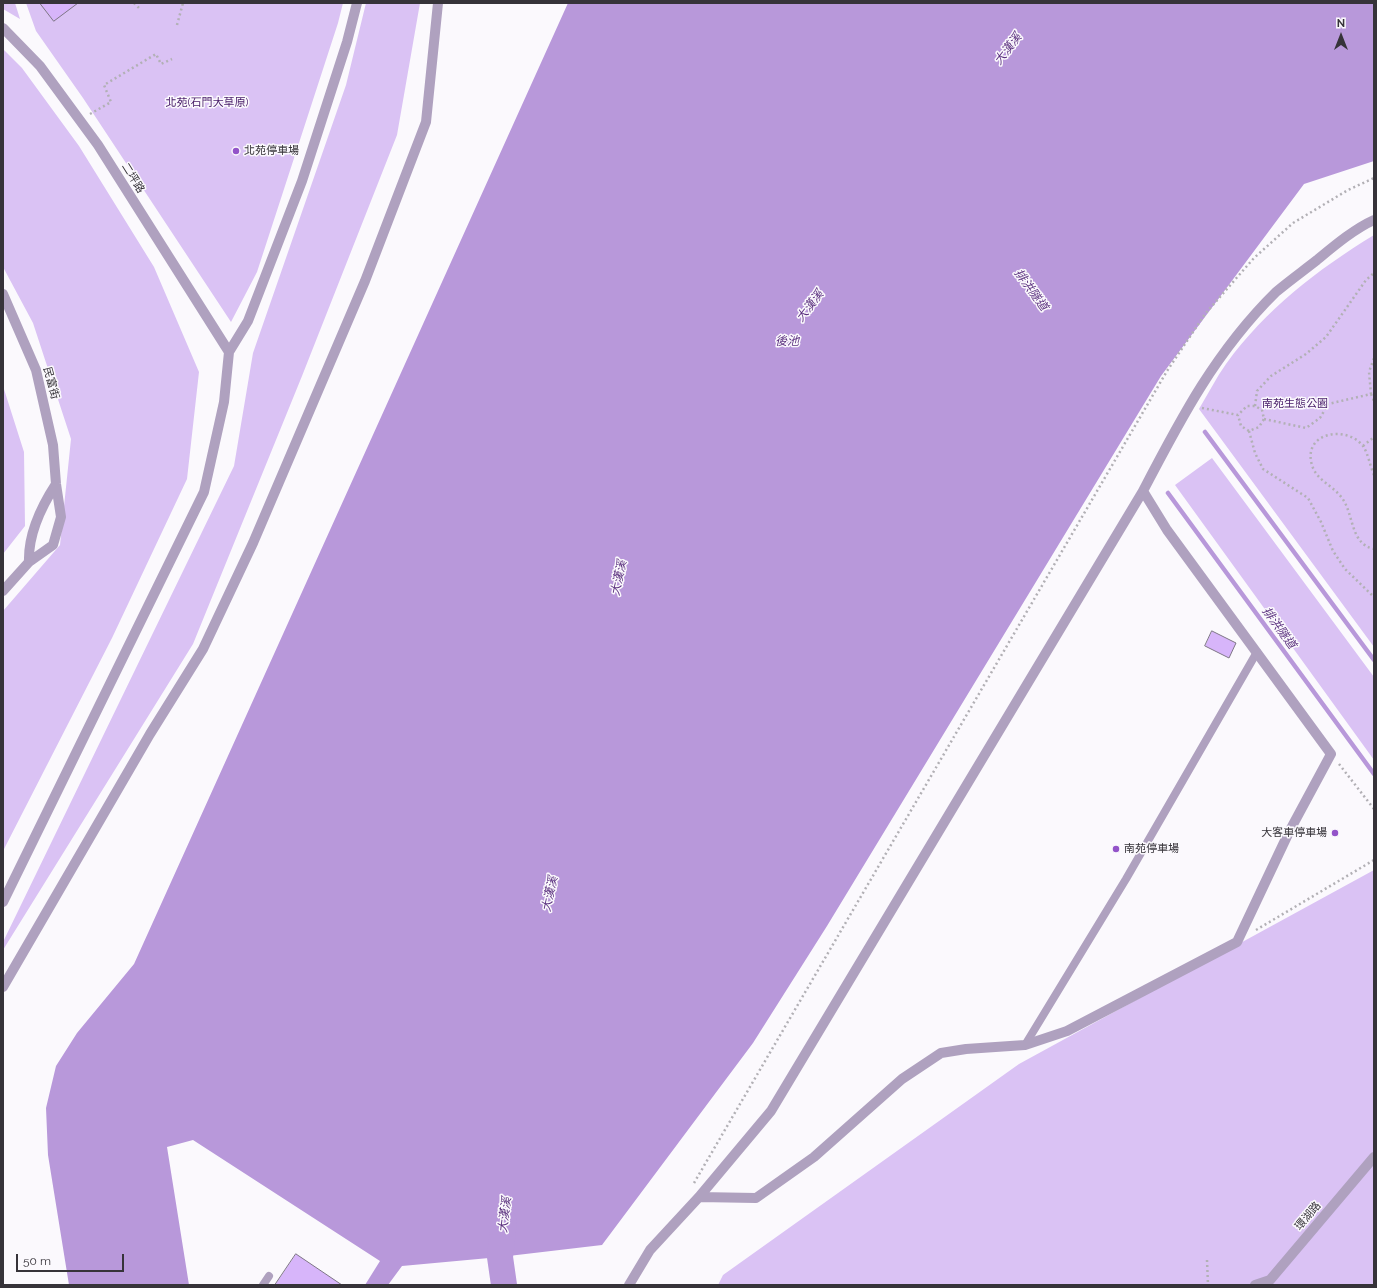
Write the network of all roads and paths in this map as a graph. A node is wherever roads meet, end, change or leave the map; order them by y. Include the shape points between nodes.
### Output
1 (134, 3) edge
2 (183, 3) edge
3 (357, 3) edge
4 (438, 3) edge
5 (141, 10) dead end
6 (177, 25) dead end
7 (3, 28) edge
8 (172, 59) dead end
9 (95, 111) dead end
10 (1374, 178) edge
11 (1374, 220) edge
12 (1374, 273) edge
13 (3, 294) edge
14 (229, 352) junction
15 (1374, 358) edge
16 (1371, 394) junction
17 (1374, 401) edge
18 (1188, 406) junction
19 (1255, 406) junction
20 (1238, 415) junction
21 (1264, 419) junction
22 (1249, 431) junction
23 (1374, 437) edge
24 (1363, 446) junction
25 (1374, 474) edge
26 (56, 484) junction
27 (1143, 490) junction
28 (1374, 549) edge
29 (29, 562) junction
30 (3, 591) edge
31 (1374, 597) edge
32 (1257, 652) junction
33 (1331, 754) junction
34 (1374, 809) edge
35 (1374, 860) edge
36 (3, 902) edge
37 (1237, 942) junction
38 (3, 987) edge
39 (1025, 1045) junction
40 (1374, 1157) edge
41 (699, 1197) junction
42 (1207, 1260) dead end
43 (269, 1276) dead end
44 (263, 1285) edge
45 (629, 1285) edge
46 (1208, 1285) edge
47 (1255, 1285) edge

1 - 5 path
2 - 6 path
3 - 14 street via 302,181 248,321
4 - 38 street via 426,122 365,281 253,543 203,649 150,734
7 - 14 street, 二坪路 via 40,66 98,145
8 - 9 path via 161,64 156,54 104,85 111,102
10 - 41 path via 1348,190 1293,223 1254,258 1205,314 1171,365 693,1183
11 - 18 street via 1332,248 1277,292 1216,363
12 - 19 path via 1366,280 1326,337 1306,354 1270,376 1257,391
13 - 26 street, 民富街 via 36,370 53,445
14 - 36 street via 224,402 204,492
15 - 16 path via 1369,372
16 - 17 path
16 - 21 path via 1328,404 1320,418 1306,428
18 - 20 path
18 - 27 street
19 - 20 path via 1246,406
19 - 21 path via 1262,410
20 - 22 path via 1241,426
21 - 22 path via 1258,427
22 - 31 path via 1263,469 1308,498 1337,557 1345,569
23 - 24 path
24 - 25 path
24 - 28 path via 1348,435 1332,433 1319,439 1313,448 1311,460 1314,471 1326,485 1342,497 1358,539 1367,547
26 - 29 street via 42,505 28,547
26 - 29 street, 民富街 via 61,517 53,545
27 - 32 street via 1167,530
27 - 41 street via 771,1112
29 - 30 street, 民富街
32 - 33 street
32 - 39 lane via 1126,879
33 - 34 path
33 - 37 street via 1289,832
35 - 37 path
37 - 39 street via 1067,1032
39 - 41 street via 941,1053 902,1080 814,1157 756,1198
40 - 47 street, 環湖路 via 1270,1280
41 - 45 street via 650,1250
42 - 46 path
43 - 44 lane

